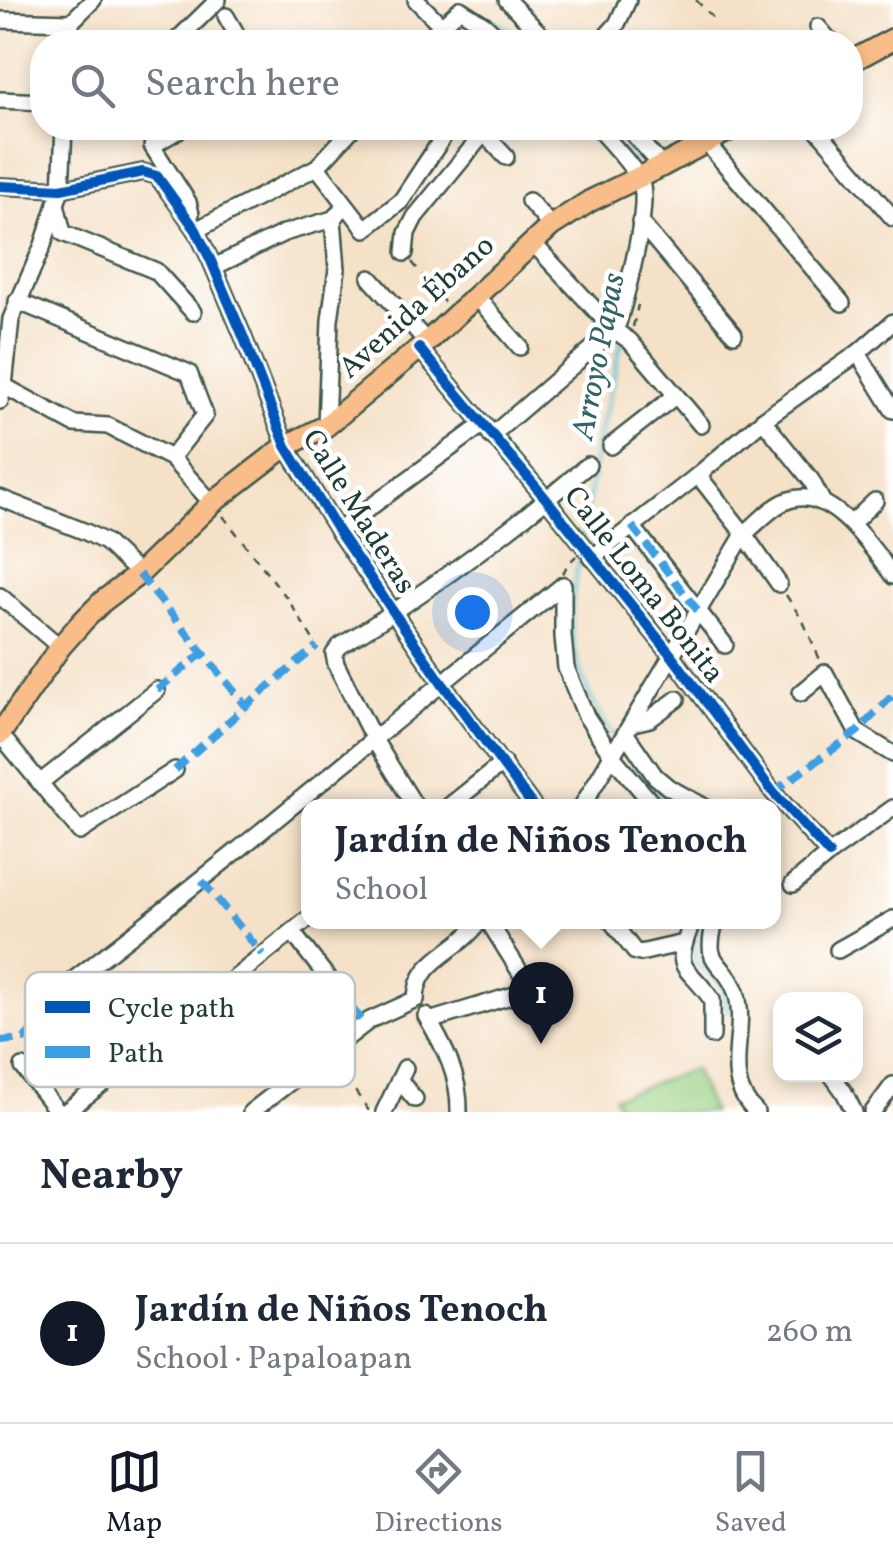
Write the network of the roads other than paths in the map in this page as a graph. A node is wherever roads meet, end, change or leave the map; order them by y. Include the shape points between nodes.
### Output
1 (92, 0) edge
2 (218, 0) edge
3 (416, 0) edge
4 (507, 0) edge
5 (628, 0) edge
6 (226, 16) dead end
7 (0, 20) edge
8 (71, 22) junction
9 (442, 26) junction
10 (818, 27) dead end
11 (71, 30) edge
12 (187, 30) edge
13 (234, 30) edge
14 (438, 30) edge
15 (490, 30) edge
16 (536, 30) edge
17 (611, 30) edge
18 (821, 30) edge
19 (893, 39) edge
20 (863, 55) edge
21 (0, 100) edge
22 (30, 101) edge
23 (63, 140) edge
24 (162, 140) edge
25 (342, 140) edge
26 (441, 140) edge
27 (474, 140) edge
28 (491, 140) edge
29 (608, 140) edge
30 (639, 140) edge
31 (710, 140) edge
32 (826, 140) edge
33 (706, 142) junction
34 (506, 157) dead end
35 (662, 166) junction
36 (317, 167) junction
37 (639, 178) junction
38 (0, 186) edge
39 (58, 197) junction
40 (528, 201) dead end
41 (345, 206) junction
42 (893, 218) edge
43 (334, 219) junction
44 (640, 222) junction
45 (551, 226) junction
46 (194, 227) junction
47 (532, 242) junction
48 (405, 253) road end
49 (214, 267) junction
50 (370, 278) dead end
51 (476, 296) junction
52 (17, 301) junction
53 (842, 303) dead end
54 (193, 312) dead end
55 (893, 322) edge
56 (620, 333) junction
57 (734, 334) dead end
58 (423, 345) junction
59 (520, 347) dead end
60 (858, 353) junction
61 (2, 393) edge
62 (675, 396) junction
63 (893, 410) edge
64 (763, 420) junction
65 (702, 425) dead end
66 (326, 426) junction
67 (487, 431) junction
68 (286, 446) junction
69 (611, 446) dead end
70 (171, 458) junction
71 (588, 465) dead end
72 (698, 475) junction
73 (0, 498) edge
74 (547, 500) junction
75 (875, 501) dead end
76 (212, 503) junction
77 (823, 503) junction
78 (852, 524) junction
79 (632, 526) junction
80 (338, 530) junction
81 (744, 534) junction
82 (592, 558) junction
83 (139, 574) junction
84 (893, 576) edge
85 (779, 584) road end
86 (0, 596) edge
87 (698, 612) junction
88 (395, 613) junction
89 (725, 645) dead end
90 (60, 647) junction
91 (672, 656) junction
92 (442, 683) junction
93 (157, 690) dead end
94 (801, 693) dead end
95 (676, 699) dead end
96 (3, 722) edge
97 (373, 738) junction
98 (622, 741) junction
99 (893, 754) edge
100 (503, 763) junction
101 (175, 770) dead end
102 (41, 782) junction
103 (309, 799) edge
104 (411, 799) edge
105 (459, 799) edge
106 (528, 799) edge
107 (586, 799) edge
108 (651, 799) edge
109 (690, 799) edge
110 (780, 799) edge
111 (781, 800) edge
112 (301, 806) edge
113 (893, 808) edge
114 (829, 854) junction
115 (793, 884) dead end
116 (893, 919) edge
117 (301, 925) edge
118 (474, 929) edge
119 (493, 929) edge
120 (617, 929) edge
121 (689, 929) edge
122 (713, 929) edge
123 (292, 932) junction
124 (684, 943) junction
125 (838, 950) dead end
126 (84, 972) edge
127 (242, 972) edge
128 (323, 972) edge
129 (416, 1000) junction
130 (429, 1021) junction
131 (355, 1032) edge
132 (712, 1036) dead end
133 (23, 1067) dead end
134 (25, 1069) edge
135 (837, 1082) edge
136 (893, 1084) edge
137 (40, 1087) edge
138 (98, 1087) edge
139 (283, 1087) edge
140 (415, 1099) dead end
141 (62, 1112) edge
142 (251, 1112) edge
143 (384, 1112) edge
144 (459, 1112) edge
145 (756, 1112) edge
146 (854, 1112) edge
147 (873, 1112) edge

1 - 8 street
2 - 12 street
3 - 9 street
4 - 16 street
5 - 17 street
6 - 13 street
7 - 8 street
8 - 11 street
9 - 14 street
9 - 15 street via 460,9
10 - 18 street
19 - 20 main road
21 - 22 street
23 - 39 street
24 - 46 street via 152,146 188,202
25 - 36 street
26 - 41 street via 401,201 365,230
27 - 48 street via 415,217
28 - 34 street
29 - 37 street
30 - 35 street
31 - 33 main road, Avenida Ébano
32 - 42 street
33 - 35 main road, Avenida Ébano
33 - 53 street
35 - 37 main road, Avenida Ébano
36 - 41 street
36 - 46 street
37 - 44 street
37 - 45 main road, Avenida Ébano
38 - 39 street
39 - 46 street, Calle Maderas via 150,172
39 - 52 street
39 - 54 street via 63,232 156,272
40 - 45 street
41 - 43 street
43 - 49 street via 284,232
43 - 66 street
44 - 56 street
44 - 57 street
45 - 47 main road, Avenida Ébano
46 - 49 street, Calle Maderas
47 - 51 main road, Avenida Ébano
47 - 56 street
49 - 68 street, Calle Maderas
50 - 58 street, Calle Loma Bonita
51 - 58 main road, Avenida Ébano
51 - 59 street
52 - 61 street
52 - 70 street via 190,373 205,415
55 - 60 street
56 - 62 street
56 - 67 street
58 - 66 main road, Avenida Ébano
58 - 67 street, Calle Loma Bonita
60 - 63 street
60 - 64 street
61 - 70 street via 74,424 108,426
62 - 65 street
62 - 69 street
64 - 72 street
64 - 77 street
66 - 68 main road, Avenida Ébano
67 - 74 street, Calle Loma Bonita
67 - 80 street
68 - 76 main road, Avenida Ébano
68 - 80 street, Calle Maderas
70 - 76 street
71 - 74 street
72 - 79 street
72 - 81 street
73 - 83 street via 86,532
74 - 82 street, Calle Loma Bonita
74 - 88 street
75 - 78 street
76 - 83 main road, Avenida Ébano
77 - 78 street
77 - 81 street via 792,498
78 - 84 street
79 - 82 street
79 - 87 street
80 - 88 street, Calle Maderas
81 - 85 street
81 - 87 street
82 - 91 street, Calle Loma Bonita
83 - 90 main road, Avenida Ébano via 102,601
86 - 90 street
87 - 89 street
87 - 91 street
88 - 92 street, Calle Maderas
88 - 97 street via 334,654
90 - 96 main road, Avenida Ébano
91 - 98 street
91 - 110 street, Calle Loma Bonita
92 - 97 street
92 - 98 street via 563,586 566,668 586,716
92 - 100 street, Calle Maderas
93 - 102 street
94 - 99 street via 824,674 856,732
95 - 98 street
96 - 102 street
97 - 103 street
97 - 104 street
98 - 107 street
98 - 108 street
98 - 109 street via 668,787
100 - 105 street
100 - 106 street, Calle Maderas
101 - 102 street via 80,832
111 - 114 street, Calle Loma Bonita
112 - 126 street
113 - 114 street
114 - 115 street
116 - 125 street
117 - 123 street
118 - 129 street via 422,974
119 - 130 street via 530,988
120 - 124 street via 634,952
121 - 124 street
122 - 145 street via 711,952 738,1001 740,1089
123 - 127 street
123 - 128 street
124 - 132 street via 682,966 712,1000
129 - 130 street
129 - 131 street
130 - 144 street via 450,1060
133 - 134 street
135 - 146 street
136 - 147 street
137 - 141 street
138 - 141 street
139 - 142 street
140 - 143 street via 402,1074

